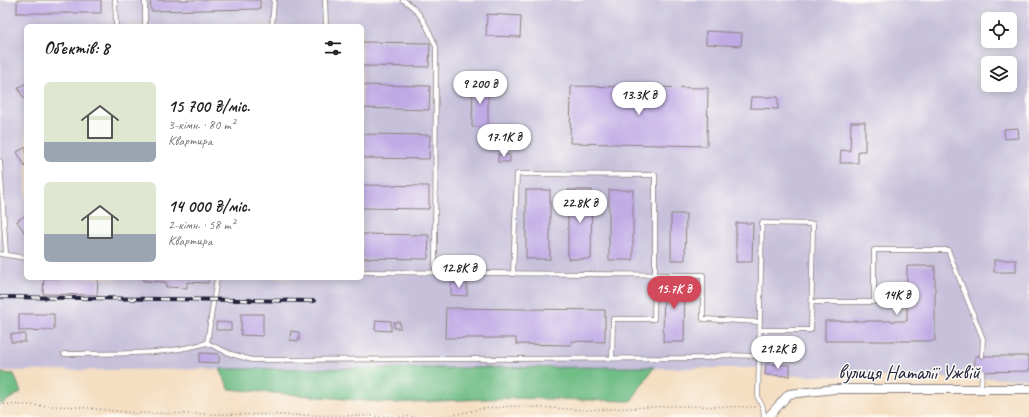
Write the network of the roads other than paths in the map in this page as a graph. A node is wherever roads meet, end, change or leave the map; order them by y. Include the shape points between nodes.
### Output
1 (115, 0) edge
2 (145, 0) edge
3 (274, 0) edge
4 (325, 0) edge
5 (403, 0) edge
6 (116, 24) edge
7 (145, 24) edge
8 (272, 24) edge
9 (326, 24) edge
10 (0, 161) edge
11 (0, 254) edge
12 (6, 254) junction
13 (24, 258) edge
14 (364, 272) edge
15 (435, 273) junction
16 (513, 274) junction
17 (655, 275) junction
18 (217, 280) edge
19 (812, 302) junction
20 (760, 322) junction
21 (760, 330) junction
22 (207, 343) junction
23 (64, 354) dead end
24 (760, 356) junction
25 (982, 356) dead end
26 (612, 358) junction
27 (982, 372) dead end
28 (982, 388) junction
29 (1029, 389) edge
30 (764, 417) edge
31 (768, 417) edge

1 - 6 lane
2 - 7 lane
3 - 8 lane
4 - 9 lane
5 - 15 lane via 417,12 436,47
10 - 12 lane
11 - 12 lane
12 - 13 lane
14 - 15 lane
15 - 16 lane
16 - 17 lane
16 - 17 lane via 517,174 525,174 655,175
17 - 20 lane via 703,275 703,318
17 - 26 lane via 654,319 613,319
18 - 22 lane
19 - 20 lane via 813,224 762,223
19 - 21 lane via 811,330
19 - 25 lane via 874,302 874,250 948,250 983,339
20 - 21 lane
21 - 24 lane
22 - 23 lane via 189,348 156,351
22 - 26 lane via 252,360
24 - 26 lane
24 - 30 lane via 756,398 763,407
27 - 28 lane
28 - 29 street, вулиця Наталії Ужвій
28 - 31 street, вулиця Наталії Ужвій via 835,389 789,394

